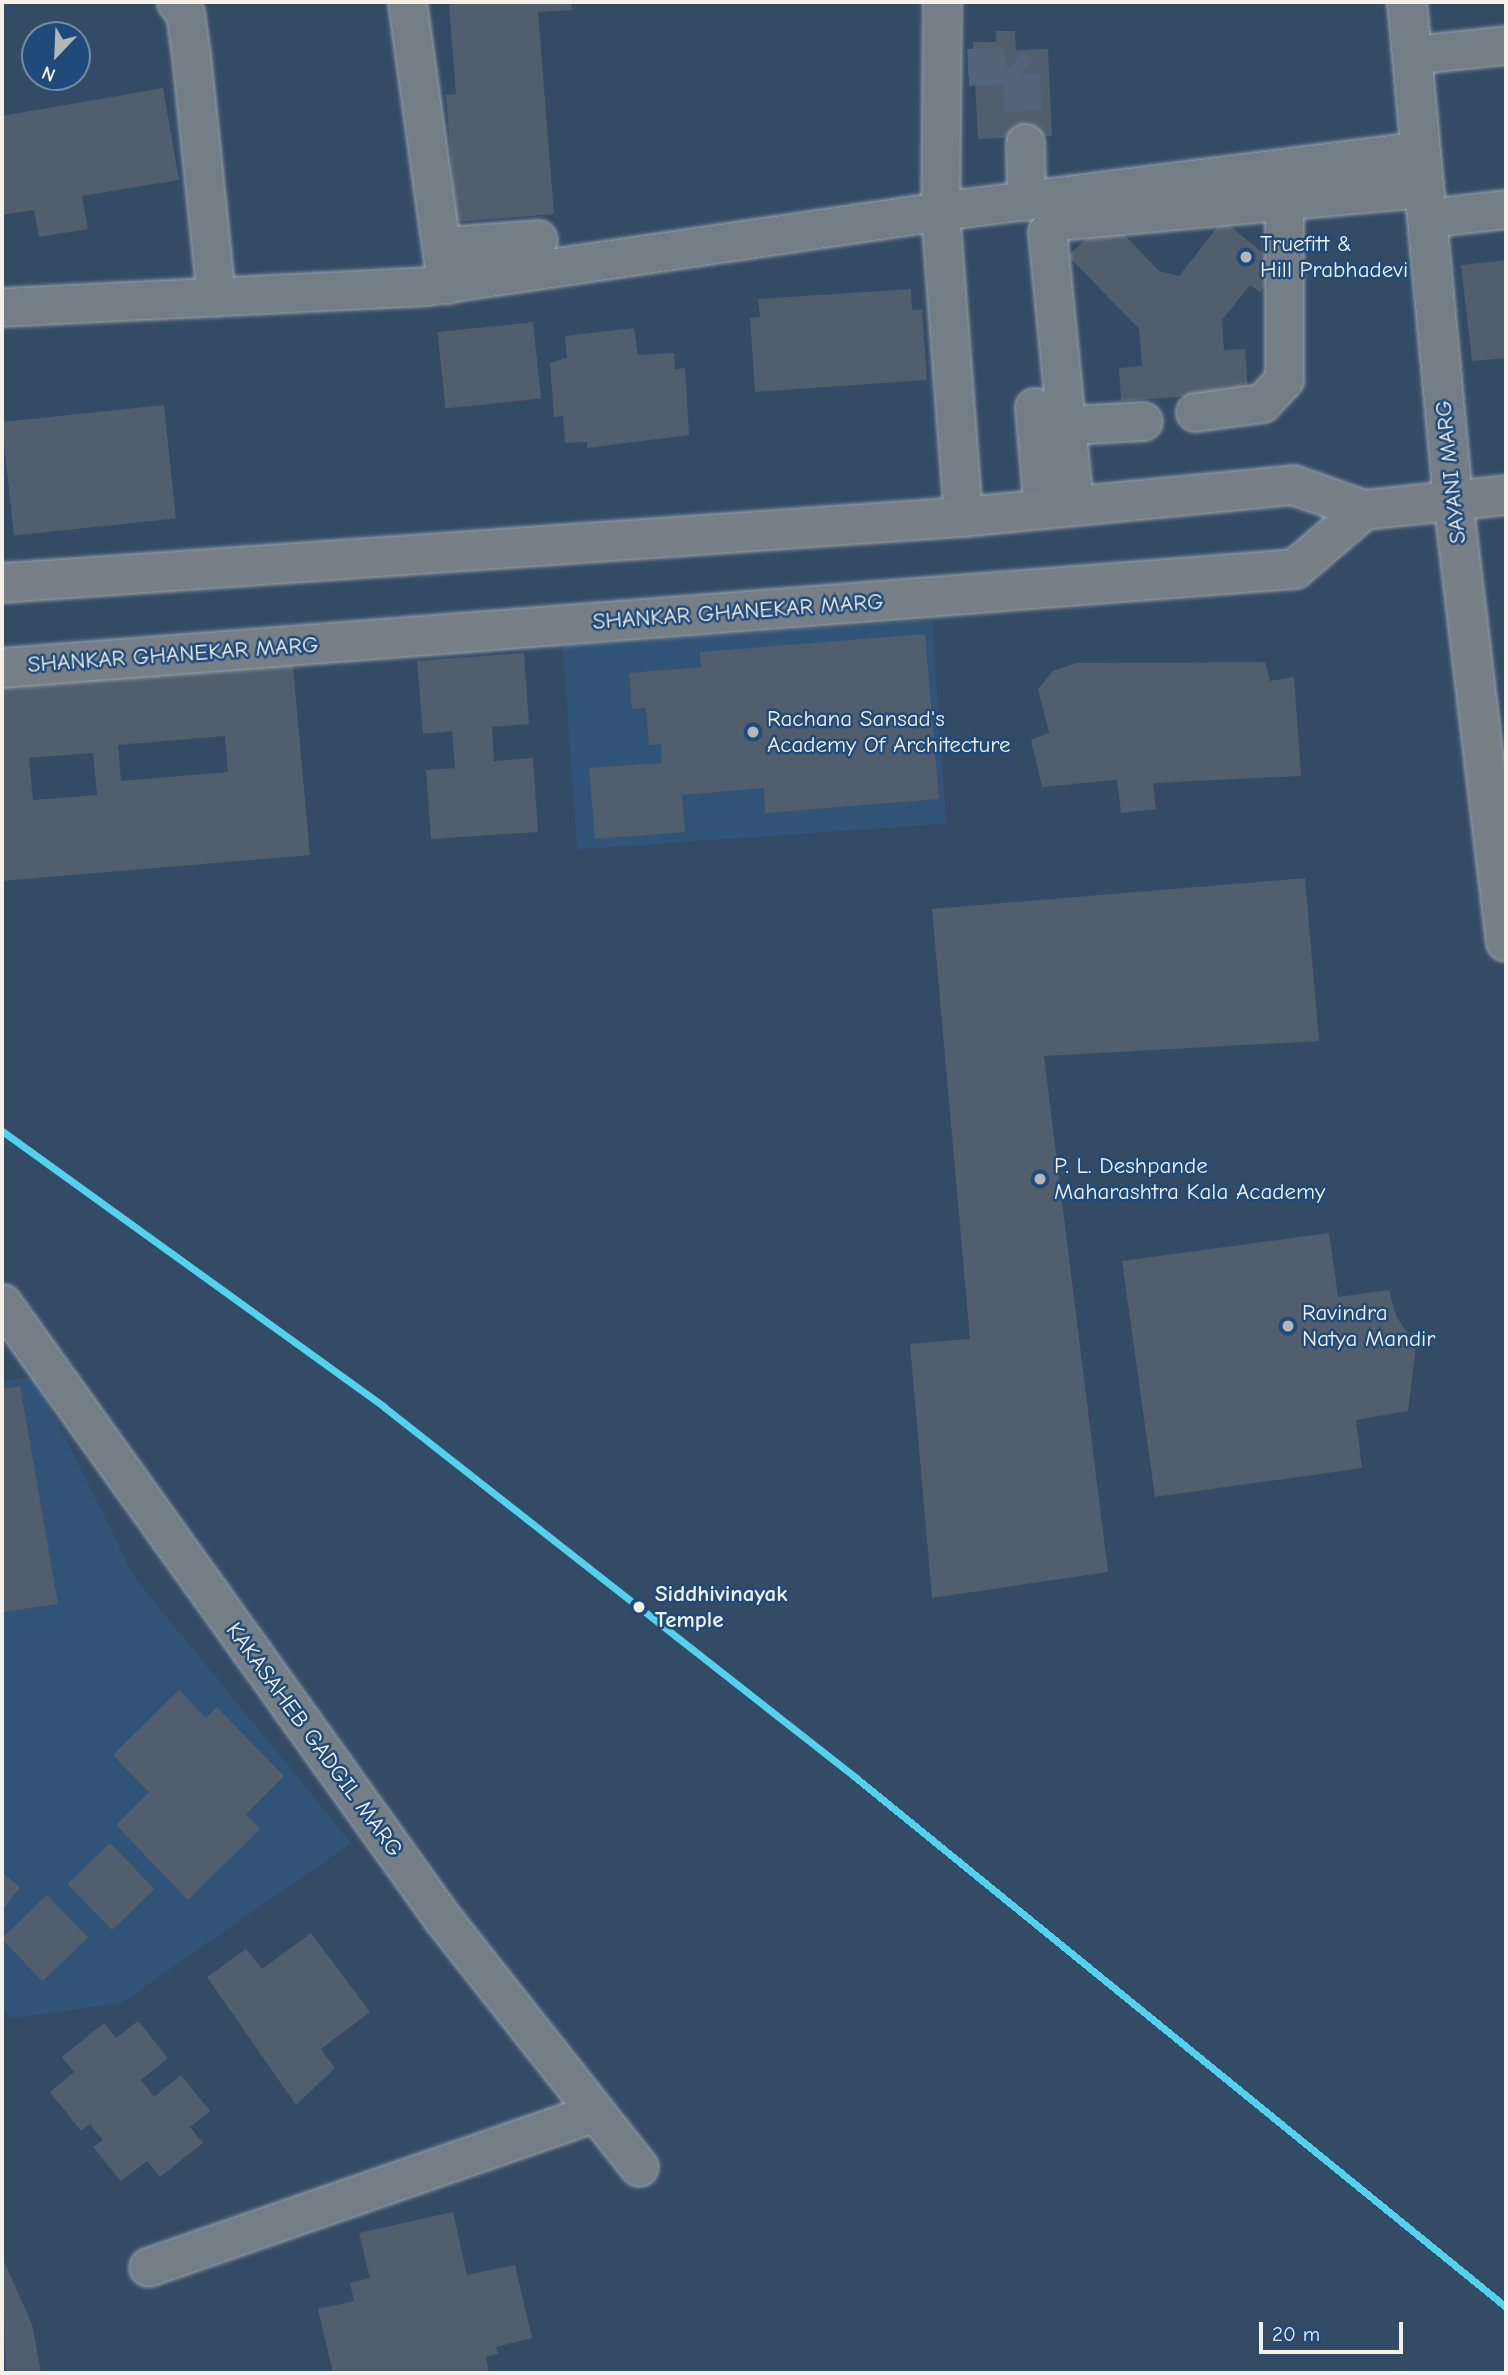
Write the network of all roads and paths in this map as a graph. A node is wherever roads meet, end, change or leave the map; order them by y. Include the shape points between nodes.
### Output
1 (176, 2) edge
2 (407, 2) edge
3 (942, 2) edge
4 (1407, 2) edge
5 (1506, 45) edge
6 (1411, 55) junction
7 (1025, 143) tunnel mouth
8 (1417, 151) junction
9 (1284, 200) junction
10 (1026, 201) junction
11 (1424, 203) junction
12 (1506, 209) edge
13 (940, 211) junction
14 (442, 247) junction
15 (539, 247) junction
16 (446, 284) junction
17 (216, 297) junction
18 (2, 307) edge
19 (1195, 412) dead end
20 (1046, 419) junction
21 (1143, 421) dead end
22 (1506, 495) edge
23 (1453, 499) junction
24 (1058, 508) junction
25 (1364, 510) junction
26 (963, 517) junction
27 (2, 583) edge
28 (2, 668) edge
29 (1506, 942) edge
30 (2, 1304) edge
31 (595, 2112) junction
32 (639, 2167) dead end
33 (148, 2267) dead end

1 - 17 street via 185,13 190,45
2 - 14 street
3 - 13 street via 953,68
4 - 6 main road, SAYANI MARG
5 - 6 street
6 - 8 main road, SAYANI MARG
7 - 10 street
8 - 10 street
8 - 11 main road, SAYANI MARG
9 - 11 street
9 - 19 street via 1284,379 1262,403
9 - 20 street via 1059,220 1048,232
10 - 13 street
11 - 12 street
11 - 23 main road, SAYANI MARG
13 - 15 street
13 - 26 street
14 - 15 street
14 - 16 street
15 - 16 street
16 - 17 street
17 - 18 street
20 - 21 street
20 - 24 street
22 - 23 main road
23 - 25 main road
23 - 29 main road, SAYANI MARG
24 - 25 main road via 1293,485
24 - 26 main road
25 - 28 main road, SHANKAR GHANEKAR MARG via 1295,569
26 - 27 main road
30 - 31 street, KAKASAHEB GADGIL MARG via 443,1919
31 - 32 street, KAKASAHEB GADGIL MARG
31 - 33 street

